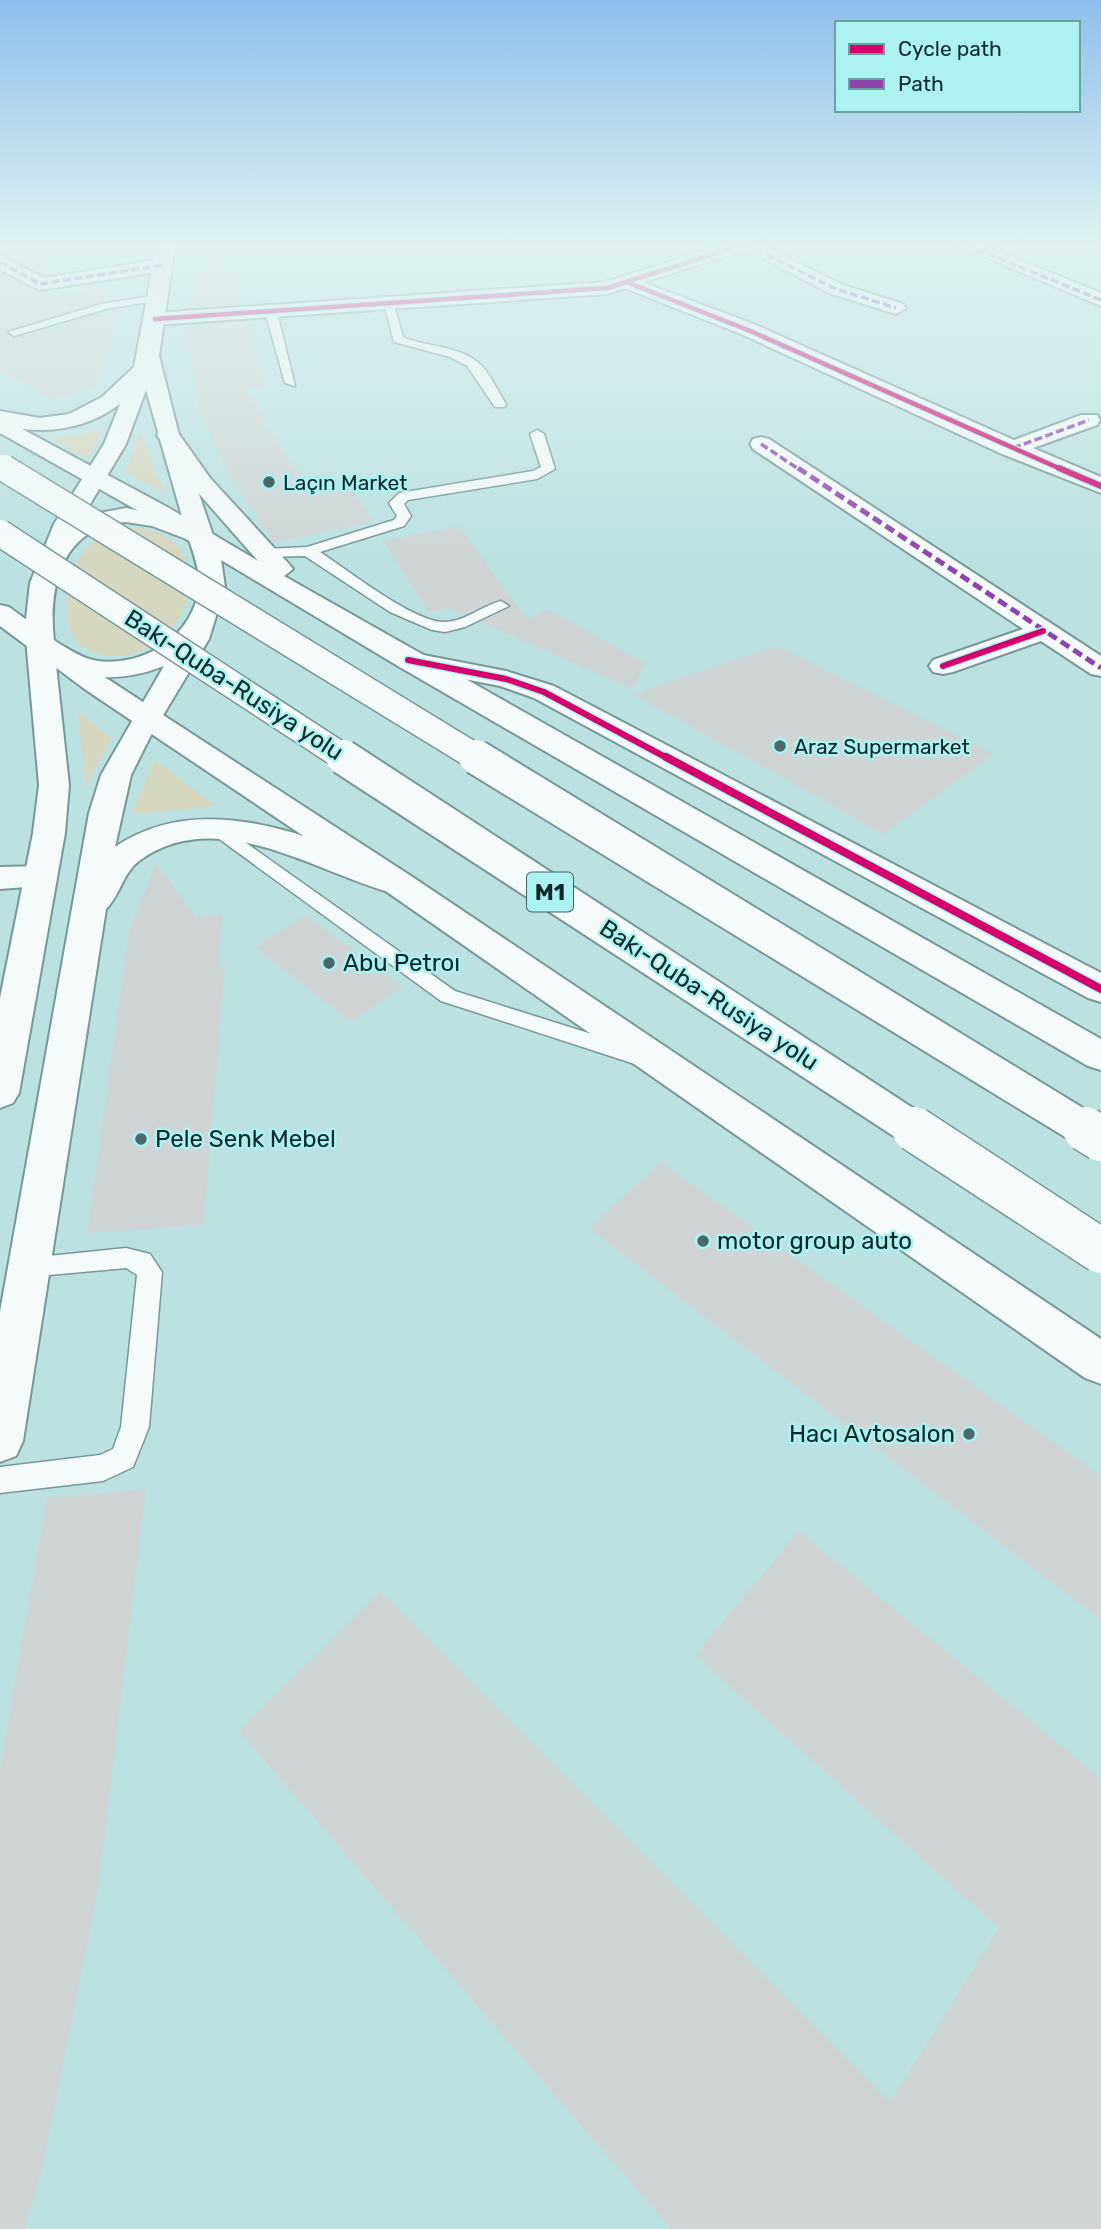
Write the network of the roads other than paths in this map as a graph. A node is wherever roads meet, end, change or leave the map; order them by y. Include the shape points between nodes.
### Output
1 (150, 349) edge
2 (281, 349) edge
3 (424, 349) edge
4 (789, 349) edge
5 (149, 356) junction
6 (291, 383) dead end
7 (500, 404) dead end
8 (0, 418) edge
9 (1089, 421) dead end
10 (0, 424) edge
11 (537, 434) dead end
12 (168, 435) junction
13 (761, 444) dead end
14 (1010, 449) junction
15 (0, 466) edge
16 (94, 479) junction
17 (1101, 486) edge
18 (0, 533) edge
19 (200, 537) junction
20 (308, 551) junction
21 (265, 553) junction
22 (47, 568) junction
23 (501, 606) dead end
24 (329, 611) junction
25 (0, 612) edge
26 (203, 621) junction
27 (1043, 631) junction
28 (41, 645) junction
29 (408, 660) junction
30 (943, 666) dead end
31 (1101, 668) edge
32 (149, 716) junction
33 (218, 829) junction
34 (40, 877) junction
35 (0, 878) edge
36 (402, 886) junction
37 (84, 927) junction
38 (1101, 989) edge
39 (1101, 1056) edge
40 (664, 1065) junction
41 (0, 1093) edge
42 (1101, 1139) edge
43 (1101, 1251) edge
44 (28, 1266) junction
45 (1101, 1364) edge
46 (0, 1441) edge
47 (0, 1480) edge

1 - 5 main road
2 - 6 lane
3 - 7 lane via 474,365
4 - 14 main road
5 - 8 main road via 114,400 82,418 36,426
5 - 12 main road
5 - 16 main road via 115,444
9 - 14 main road
10 - 16 main road
11 - 20 lane via 548,469 537,475 404,496 396,503 404,516 399,523
12 - 19 main road
12 - 21 main road via 202,483
13 - 27 main road
14 - 17 main road
15 - 42 main road, bridge
16 - 19 main road
16 - 22 main road via 66,524
18 - 43 main road, Bakı-Quba-Rusiya yolu / M1, bridge
19 - 22 main road via 157,517 116,515 77,529 61,544
19 - 24 main road
19 - 26 main road via 212,587
20 - 21 lane
20 - 23 lane via 429,625 444,627
21 - 24 main road
22 - 28 main road via 39,606
24 - 29 main road
25 - 28 main road
26 - 28 main road via 173,651 131,667 87,667
26 - 32 main road
27 - 30 main road
27 - 31 main road
28 - 32 main road
28 - 34 main road via 54,785
29 - 38 main road via 506,679 544,692
29 - 39 main road
32 - 36 main road
32 - 37 main road via 116,775
33 - 36 main road via 264,834
33 - 37 main road via 180,833 127,853 107,876
33 - 40 lane via 448,996
34 - 35 main road
34 - 41 main road
36 - 40 main road
37 - 44 main road
40 - 45 main road
44 - 46 main road
44 - 47 lane via 126,1258 141,1261 149,1272 135,1427 123,1458 103,1468

